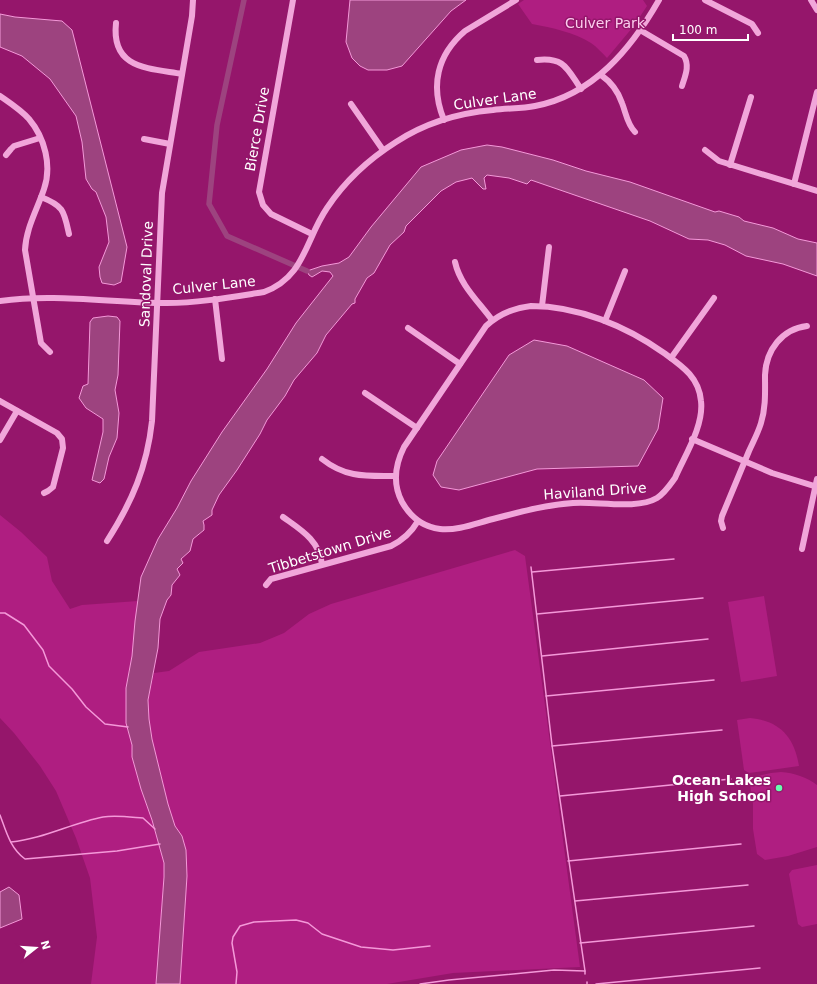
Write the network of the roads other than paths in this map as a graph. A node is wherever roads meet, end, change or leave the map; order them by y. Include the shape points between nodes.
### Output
1 (193, 0) edge
2 (293, 0) edge
3 (516, 0) edge
4 (659, 0) edge
5 (705, 0) edge
6 (811, 0) edge
7 (816, 7) edge
8 (116, 23) dead end
9 (640, 30) junction
10 (758, 33) dead end
11 (537, 60) dead end
12 (182, 74) junction
13 (601, 75) junction
14 (682, 86) dead end
15 (581, 89) junction
16 (817, 92) edge
17 (0, 96) edge
18 (751, 97) dead end
19 (351, 104) dead end
20 (444, 120) junction
21 (635, 132) dead end
22 (40, 138) junction
23 (144, 139) dead end
24 (170, 144) junction
25 (384, 150) junction
26 (705, 150) dead end
27 (6, 155) dead end
28 (730, 165) junction
29 (794, 184) junction
30 (817, 191) edge
31 (41, 197) junction
32 (69, 234) dead end
33 (312, 234) junction
34 (549, 247) dead end
35 (456, 262) dead end
36 (625, 271) dead end
37 (33, 297) junction
38 (714, 298) dead end
39 (215, 299) junction
40 (0, 301) edge
41 (157, 302) junction
42 (542, 306) junction
43 (492, 320) junction
44 (605, 321) junction
45 (807, 326) dead end
46 (408, 328) dead end
47 (50, 352) dead end
48 (671, 358) junction
49 (222, 359) dead end
50 (460, 364) junction
51 (365, 393) dead end
52 (0, 401) edge
53 (17, 411) junction
54 (417, 428) junction
55 (692, 439) junction
56 (0, 440) edge
57 (322, 459) dead end
58 (745, 462) junction
59 (395, 476) junction
60 (817, 479) edge
61 (816, 486) edge
62 (44, 493) dead end
63 (283, 517) dead end
64 (418, 521) junction
65 (723, 528) dead end
66 (107, 541) dead end
67 (802, 549) dead end
68 (322, 564) junction
69 (266, 585) dead end

1 - 12 street, Sandoval Drive
2 - 33 street, Bierce Drive via 259,192 263,205 271,214
3 - 20 street via 465,31 448,51 439,69 437,86 439,106
4 - 9 street, Culver Lane
5 - 10 street via 752,24
6 - 7 street
8 - 12 street via 117,44 126,59 141,66
9 - 13 street, Culver Lane
9 - 14 street via 684,56 687,68
11 - 15 street via 556,60 566,66
12 - 24 street, Sandoval Drive
13 - 15 street, Culver Lane
13 - 21 street via 619,94 629,126
15 - 20 street, Culver Lane via 559,100 535,106 474,112
16 - 29 street
17 - 22 street via 28,118
18 - 28 street
19 - 25 street
20 - 25 street, Culver Lane via 415,132
22 - 27 street via 14,146
22 - 31 street via 47,167
23 - 24 street
24 - 41 street, Sandoval Drive via 160,215
25 - 33 street, Culver Lane via 344,185
26 - 28 street via 714,158
28 - 29 street
29 - 30 street
31 - 32 street via 60,207
31 - 37 street via 25,241 25,256
33 - 39 street, Culver Lane via 299,264 278,286 264,292
34 - 42 street
35 - 43 street via 464,284
36 - 44 street
37 - 40 street, Culver Lane
37 - 41 street, Culver Lane
37 - 47 street via 41,342
38 - 48 street
39 - 41 street, Culver Lane
39 - 49 street
41 - 66 street, Sandoval Drive via 152,421 148,452 131,499
42 - 43 street, Haviland Drive via 512,310
42 - 44 street, Haviland Drive
43 - 50 street, Haviland Drive via 482,330
44 - 48 street, Haviland Drive via 650,343
45 - 58 street via 787,332 771,352 766,366 764,413
46 - 50 street
48 - 55 street, Haviland Drive via 695,380 700,394 700,419
50 - 54 street, Haviland Drive
51 - 54 street
52 - 53 street
53 - 56 street
53 - 62 street via 57,433 62,439 63,448 52,487
54 - 59 street, Haviland Drive via 400,455
55 - 58 street
55 - 64 street, Haviland Drive via 670,485 658,497 646,502 580,502 554,505 446,529
57 - 59 street via 337,470 351,475
58 - 61 street via 784,478
58 - 65 street via 722,516
59 - 64 street, Haviland Drive via 399,496
60 - 61 street
61 - 67 street
63 - 68 street via 312,540
64 - 68 street, Tibbetstown Drive via 409,534 391,546
68 - 69 street, Tibbetstown Drive via 271,578

